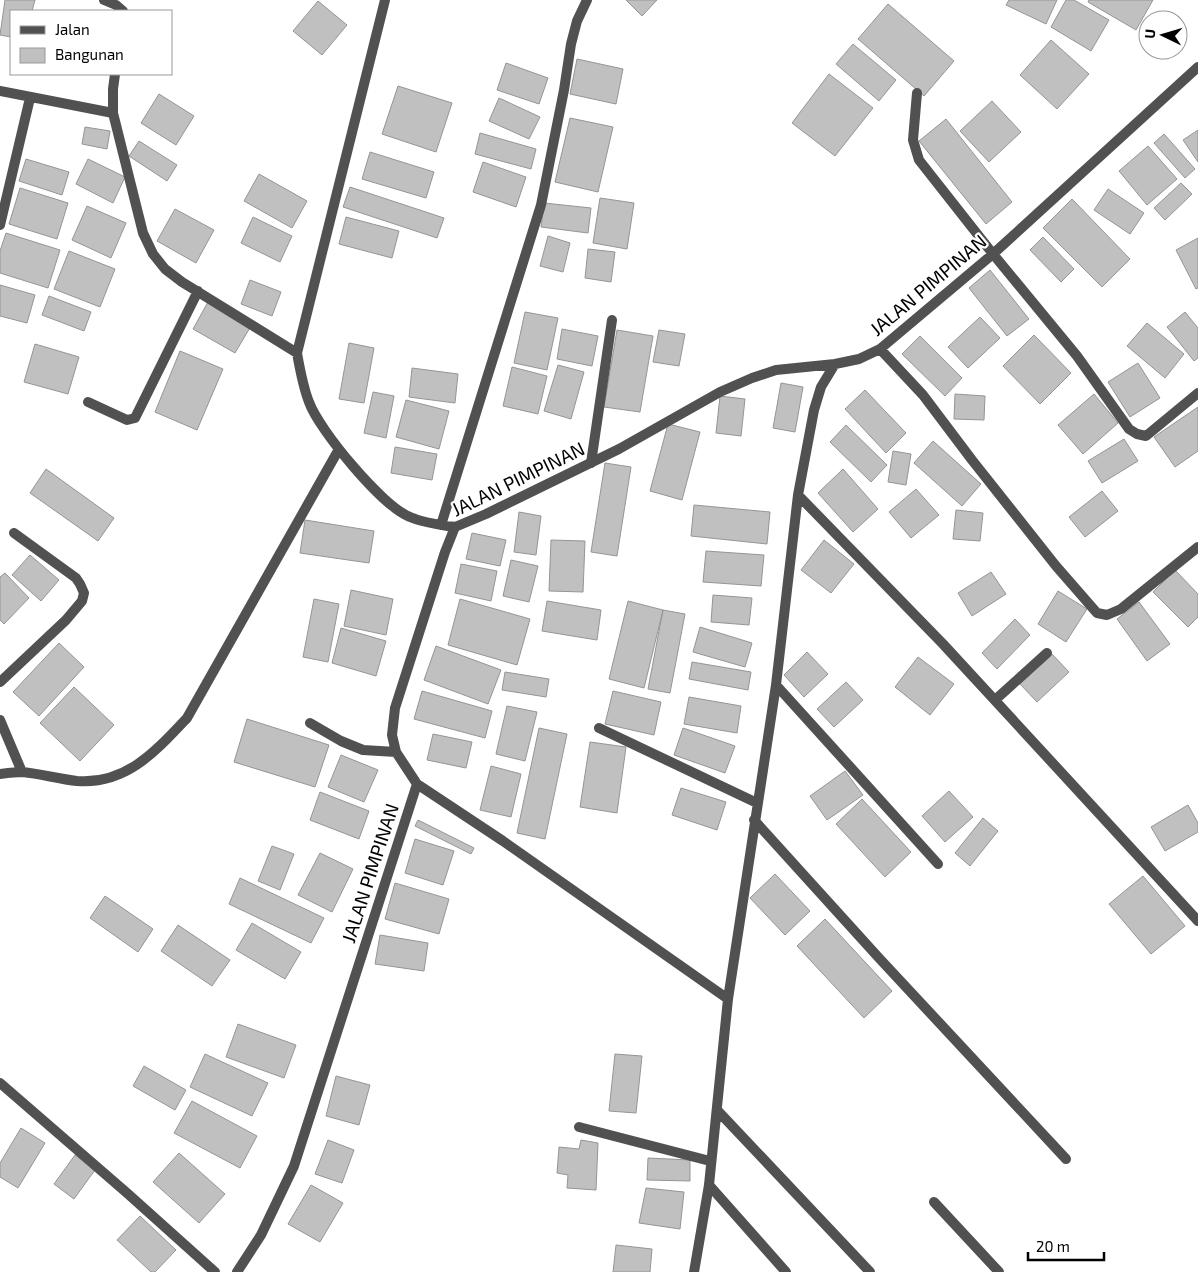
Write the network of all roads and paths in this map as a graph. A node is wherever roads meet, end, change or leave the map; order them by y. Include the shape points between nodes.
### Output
1 (104, 0) edge
2 (385, 0) edge
3 (587, 0) edge
4 (122, 10) edge
5 (1198, 67) edge
6 (115, 75) edge
7 (0, 91) edge
8 (917, 93) dead end
9 (30, 98) junction
10 (113, 113) junction
11 (0, 225) edge
12 (993, 254) junction
13 (198, 291) junction
14 (612, 320) dead end
15 (880, 349) junction
16 (297, 353) junction
17 (835, 364) junction
18 (1198, 394) edge
19 (88, 402) dead end
20 (339, 449) junction
21 (591, 463) junction
22 (798, 496) junction
23 (441, 526) junction
24 (455, 527) junction
25 (14, 533) dead end
26 (1198, 547) edge
27 (1047, 653) dead end
28 (0, 682) edge
29 (776, 685) junction
30 (995, 700) junction
31 (0, 720) edge
32 (310, 723) dead end
33 (599, 728) dead end
34 (396, 752) junction
35 (22, 772) junction
36 (0, 774) edge
37 (417, 784) junction
38 (757, 804) junction
39 (754, 820) junction
40 (938, 864) dead end
41 (1198, 921) edge
42 (728, 999) junction
43 (0, 1083) edge
44 (717, 1110) junction
45 (579, 1127) dead end
46 (1066, 1158) dead end
47 (710, 1161) junction
48 (709, 1185) junction
49 (934, 1202) dead end
50 (215, 1272) edge
51 (237, 1272) edge
52 (694, 1272) edge
53 (786, 1272) edge
54 (870, 1272) edge
55 (999, 1272) edge

1 - 4 street
2 - 16 street
3 - 23 street via 577,21 540,205
5 - 12 street, JALAN PIMPINAN
6 - 10 street
7 - 9 street
8 - 12 street via 913,140 919,160
9 - 10 street
9 - 11 street
10 - 13 street via 146,240 165,269
12 - 15 street, JALAN PIMPINAN
12 - 18 street via 1077,356 1129,429 1146,436
13 - 16 street
13 - 19 street via 135,418 127,420
14 - 21 street
15 - 17 street, JALAN PIMPINAN
15 - 26 street via 923,395 1044,551 1097,613 1107,615 1121,609
16 - 20 street via 309,403
17 - 21 street, JALAN PIMPINAN via 776,370 752,378 720,392
17 - 22 street via 821,387 814,410
20 - 23 street via 390,504 409,517
20 - 35 street via 187,718 161,746 119,776 96,782
21 - 24 street, JALAN PIMPINAN
22 - 29 street
22 - 30 street
23 - 24 street
24 - 34 street, JALAN PIMPINAN via 395,708 392,735
25 - 28 street via 76,578 84,593 82,601 66,620
27 - 30 street
29 - 38 street
29 - 40 street
30 - 41 street
31 - 35 street
32 - 34 street via 363,750
33 - 38 street
34 - 37 street, JALAN PIMPINAN
35 - 36 street
37 - 42 street via 512,846
37 - 51 street, JALAN PIMPINAN via 294,1166 261,1235
38 - 39 street
39 - 42 street
39 - 46 street
42 - 44 street
43 - 50 street
44 - 47 street
44 - 54 street
45 - 47 street
47 - 48 street
48 - 52 street
48 - 53 street
49 - 55 street

